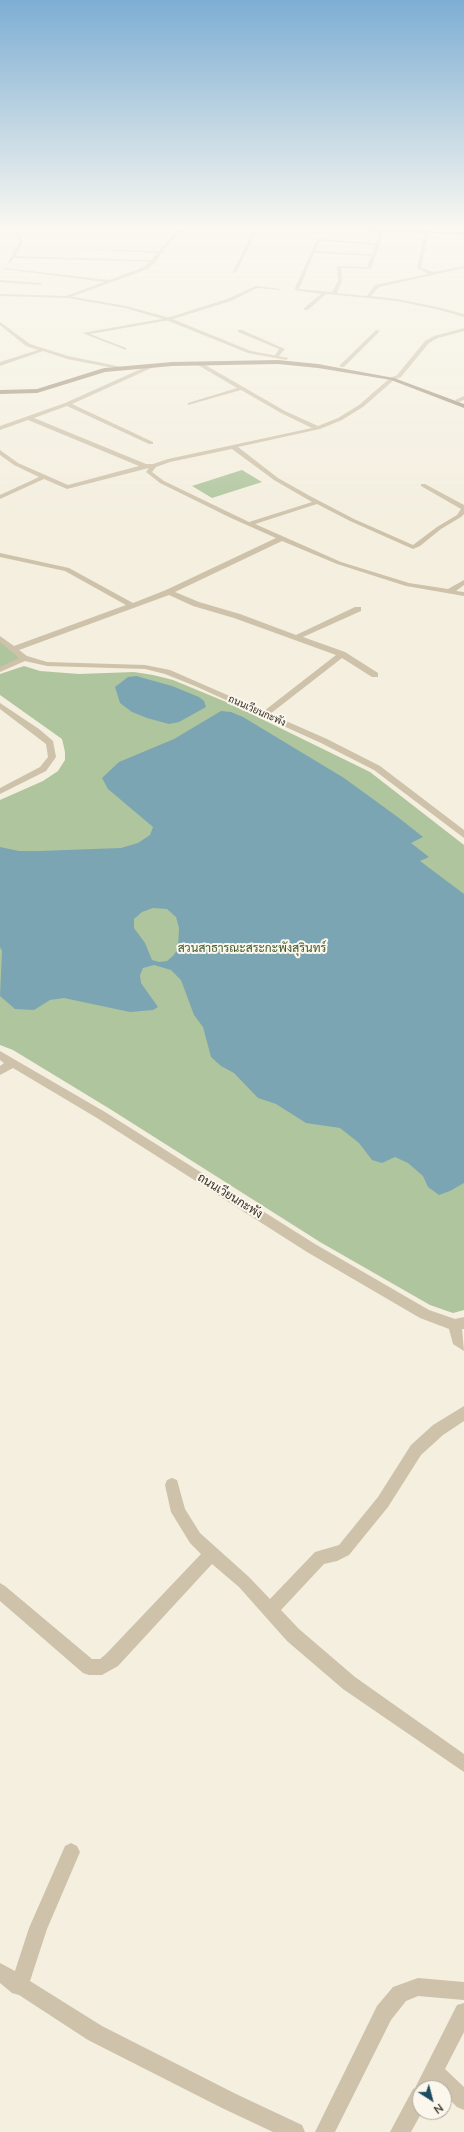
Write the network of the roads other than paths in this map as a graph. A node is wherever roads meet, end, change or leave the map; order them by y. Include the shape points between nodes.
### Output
1 (8, 329) edge
2 (105, 329) edge
3 (194, 329) edge
4 (462, 329) edge
5 (240, 331) dead end
6 (378, 331) dead end
7 (124, 349) dead end
8 (42, 350) junction
9 (251, 353) junction
10 (286, 358) junction
11 (266, 359) junction
12 (277, 359) junction
13 (246, 360) junction
14 (236, 362) junction
15 (198, 363) junction
16 (0, 364) edge
17 (154, 366) junction
18 (342, 366) junction
19 (124, 368) junction
20 (399, 376) junction
21 (392, 379) junction
22 (242, 388) junction
23 (0, 392) edge
24 (461, 399) edge
25 (67, 404) junction
26 (190, 404) dead end
27 (464, 405) edge
28 (29, 418) junction
29 (0, 428) edge
30 (318, 428) junction
31 (151, 443) dead end
32 (234, 447) junction
33 (0, 452) edge
34 (144, 466) junction
35 (154, 466) junction
36 (43, 477) junction
37 (423, 485) dead end
38 (0, 497) edge
39 (317, 502) junction
40 (464, 509) edge
41 (248, 524) junction
42 (282, 538) junction
43 (0, 555) edge
44 (464, 582) edge
45 (450, 591) junction
46 (169, 592) junction
47 (464, 594) edge
48 (131, 605) junction
49 (358, 609) dead end
50 (297, 637) junction
51 (0, 638) edge
52 (14, 649) junction
53 (342, 654) junction
54 (24, 658) junction
55 (0, 670) edge
56 (375, 675) dead end
57 (0, 705) edge
58 (265, 714) junction
59 (0, 791) edge
60 (464, 835) edge
61 (0, 1055) edge
62 (13, 1063) junction
63 (0, 1071) edge
64 (459, 1324) edge
65 (464, 1345) edge
66 (464, 1413) edge
67 (172, 1485) dead end
68 (212, 1553) junction
69 (0, 1591) edge
70 (270, 1610) junction
71 (464, 1764) edge
72 (70, 1852) dead end
73 (0, 1972) edge
74 (19, 1986) junction
75 (464, 1991) edge
76 (464, 2012) edge
77 (434, 2071) junction
78 (429, 2080) edge
79 (464, 2100) edge
80 (412, 2110) edge
81 (295, 2132) edge
82 (325, 2132) edge
83 (400, 2132) edge

1 - 8 street via 28,345
2 - 7 street via 84,333
3 - 9 street
4 - 20 street via 427,342
5 - 12 street via 282,349
6 - 18 street
8 - 16 street
8 - 19 street
9 - 11 street
9 - 12 street
9 - 13 main road
10 - 11 main road
10 - 12 street
10 - 18 main road
11 - 12 street
11 - 13 main road
12 - 14 main road
12 - 21 main road
13 - 14 main road
14 - 15 main road
15 - 17 main road
15 - 22 street
17 - 19 main road
17 - 25 street
18 - 20 main road
19 - 23 main road via 90,373 37,391
20 - 21 street
20 - 24 main road
21 - 27 main road
21 - 30 street via 361,406 340,419
22 - 26 street
22 - 30 street via 283,412
24 - 27 main road
25 - 28 street
25 - 31 street
28 - 29 street
28 - 34 street
30 - 32 street
32 - 35 street
32 - 39 street via 276,479
33 - 36 street via 16,464
34 - 35 street
34 - 36 street via 67,487
35 - 41 street via 149,472 162,482
36 - 38 street
37 - 40 street
39 - 40 street via 412,547 459,516
39 - 41 street
41 - 42 street
42 - 45 street via 339,563 377,576 408,585
42 - 46 street
43 - 48 street via 67,569
44 - 45 street
45 - 47 street
46 - 48 street
46 - 50 street via 196,604
48 - 52 street
49 - 50 street
50 - 53 street
51 - 52 street, ถนนเวียนกะพัง
52 - 54 street, ถนนเวียนกะพัง
53 - 56 street
53 - 58 street
54 - 55 street
54 - 58 street, ถนนเวียนกะพัง via 47,664 125,665 167,672
57 - 59 street via 50,743 52,757 43,769
58 - 60 street, ถนนเวียนกะพัง via 378,768
61 - 62 street, ถนนเวียนกะพัง
62 - 63 street
62 - 64 street, ถนนเวียนกะพัง via 107,1119 311,1248 425,1314
64 - 65 street via 458,1340
66 - 70 street via 438,1430 416,1450 383,1502 344,1550 320,1557
67 - 68 street via 178,1512 195,1538
68 - 69 street via 112,1660 102,1667 89,1668
68 - 70 street
70 - 71 street via 294,1635 349,1683
72 - 74 street via 38,1928
73 - 74 street
74 - 81 street via 95,2033
75 - 82 street via 418,1987 400,1994 384,2013
76 - 77 street
77 - 78 street
77 - 79 street
80 - 83 street

